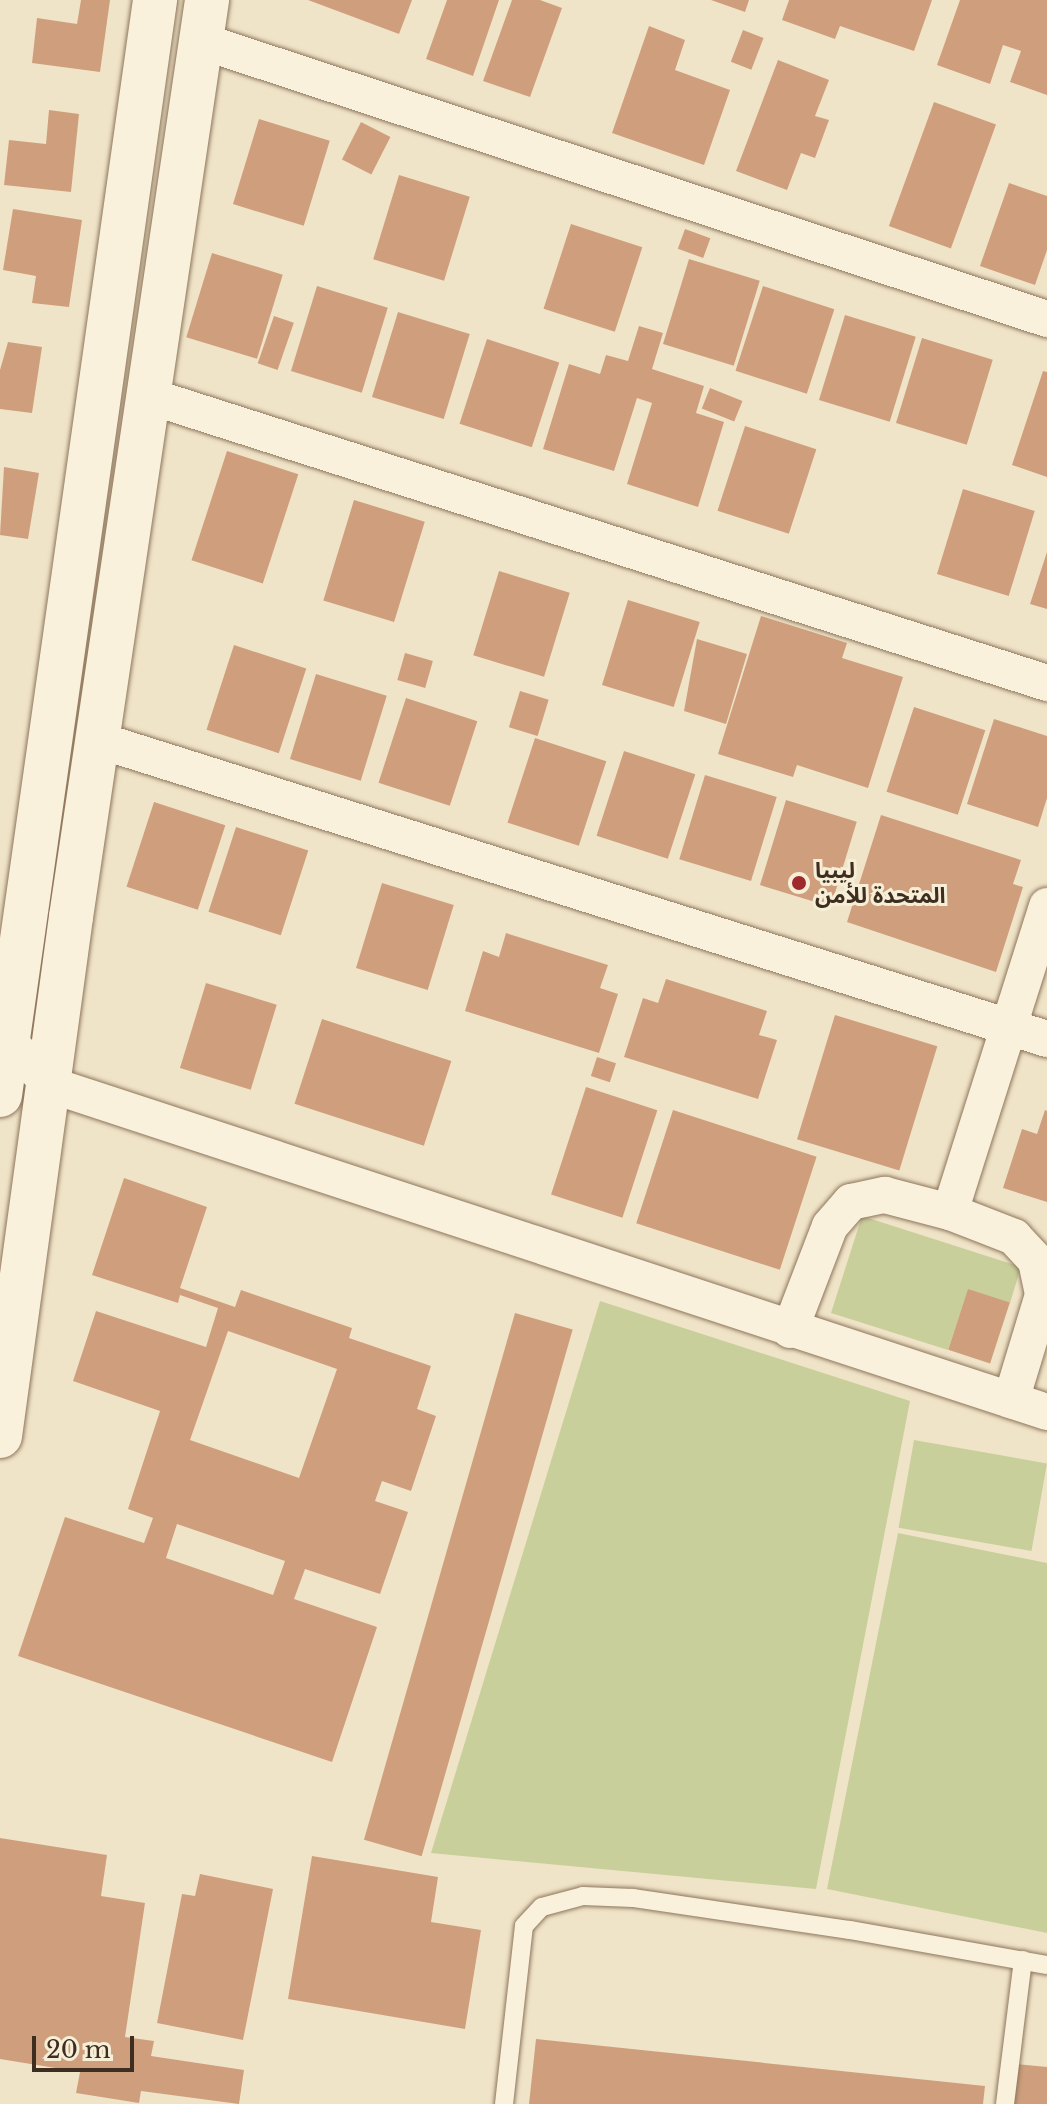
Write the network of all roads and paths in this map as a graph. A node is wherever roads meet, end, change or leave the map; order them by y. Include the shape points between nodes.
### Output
1 (155, 0) edge
2 (204, 21) edge
3 (1047, 319) edge
4 (152, 397) junction
5 (1047, 683) edge
6 (98, 740) junction
7 (1047, 906) edge
8 (26, 909) junction
9 (71, 917) junction
10 (1008, 1026) junction
11 (4, 1034) edge
12 (1047, 1039) edge
13 (51, 1085) junction
14 (0, 1095) edge
15 (950, 1212) junction
16 (790, 1330) junction
17 (1011, 1400) junction
18 (1047, 1412) edge
19 (0, 1436) edge
20 (1023, 1960) junction
21 (1047, 1965) edge
22 (504, 2104) edge
23 (1005, 2104) edge

1 - 8 street
2 - 3 street
2 - 4 street
4 - 5 street
4 - 6 street
6 - 9 street
6 - 10 street
7 - 10 street
8 - 9 street
8 - 11 street
9 - 13 street
10 - 12 street
10 - 15 street
11 - 13 street
11 - 14 street
13 - 16 street
13 - 19 street
15 - 16 street via 885,1195 851,1202 830,1226
15 - 17 street via 1014,1237 1036,1261 1043,1295
16 - 17 street
17 - 18 street
20 - 21 lane
20 - 22 lane via 633,1898 583,1896 542,1907 524,1926
20 - 23 lane

